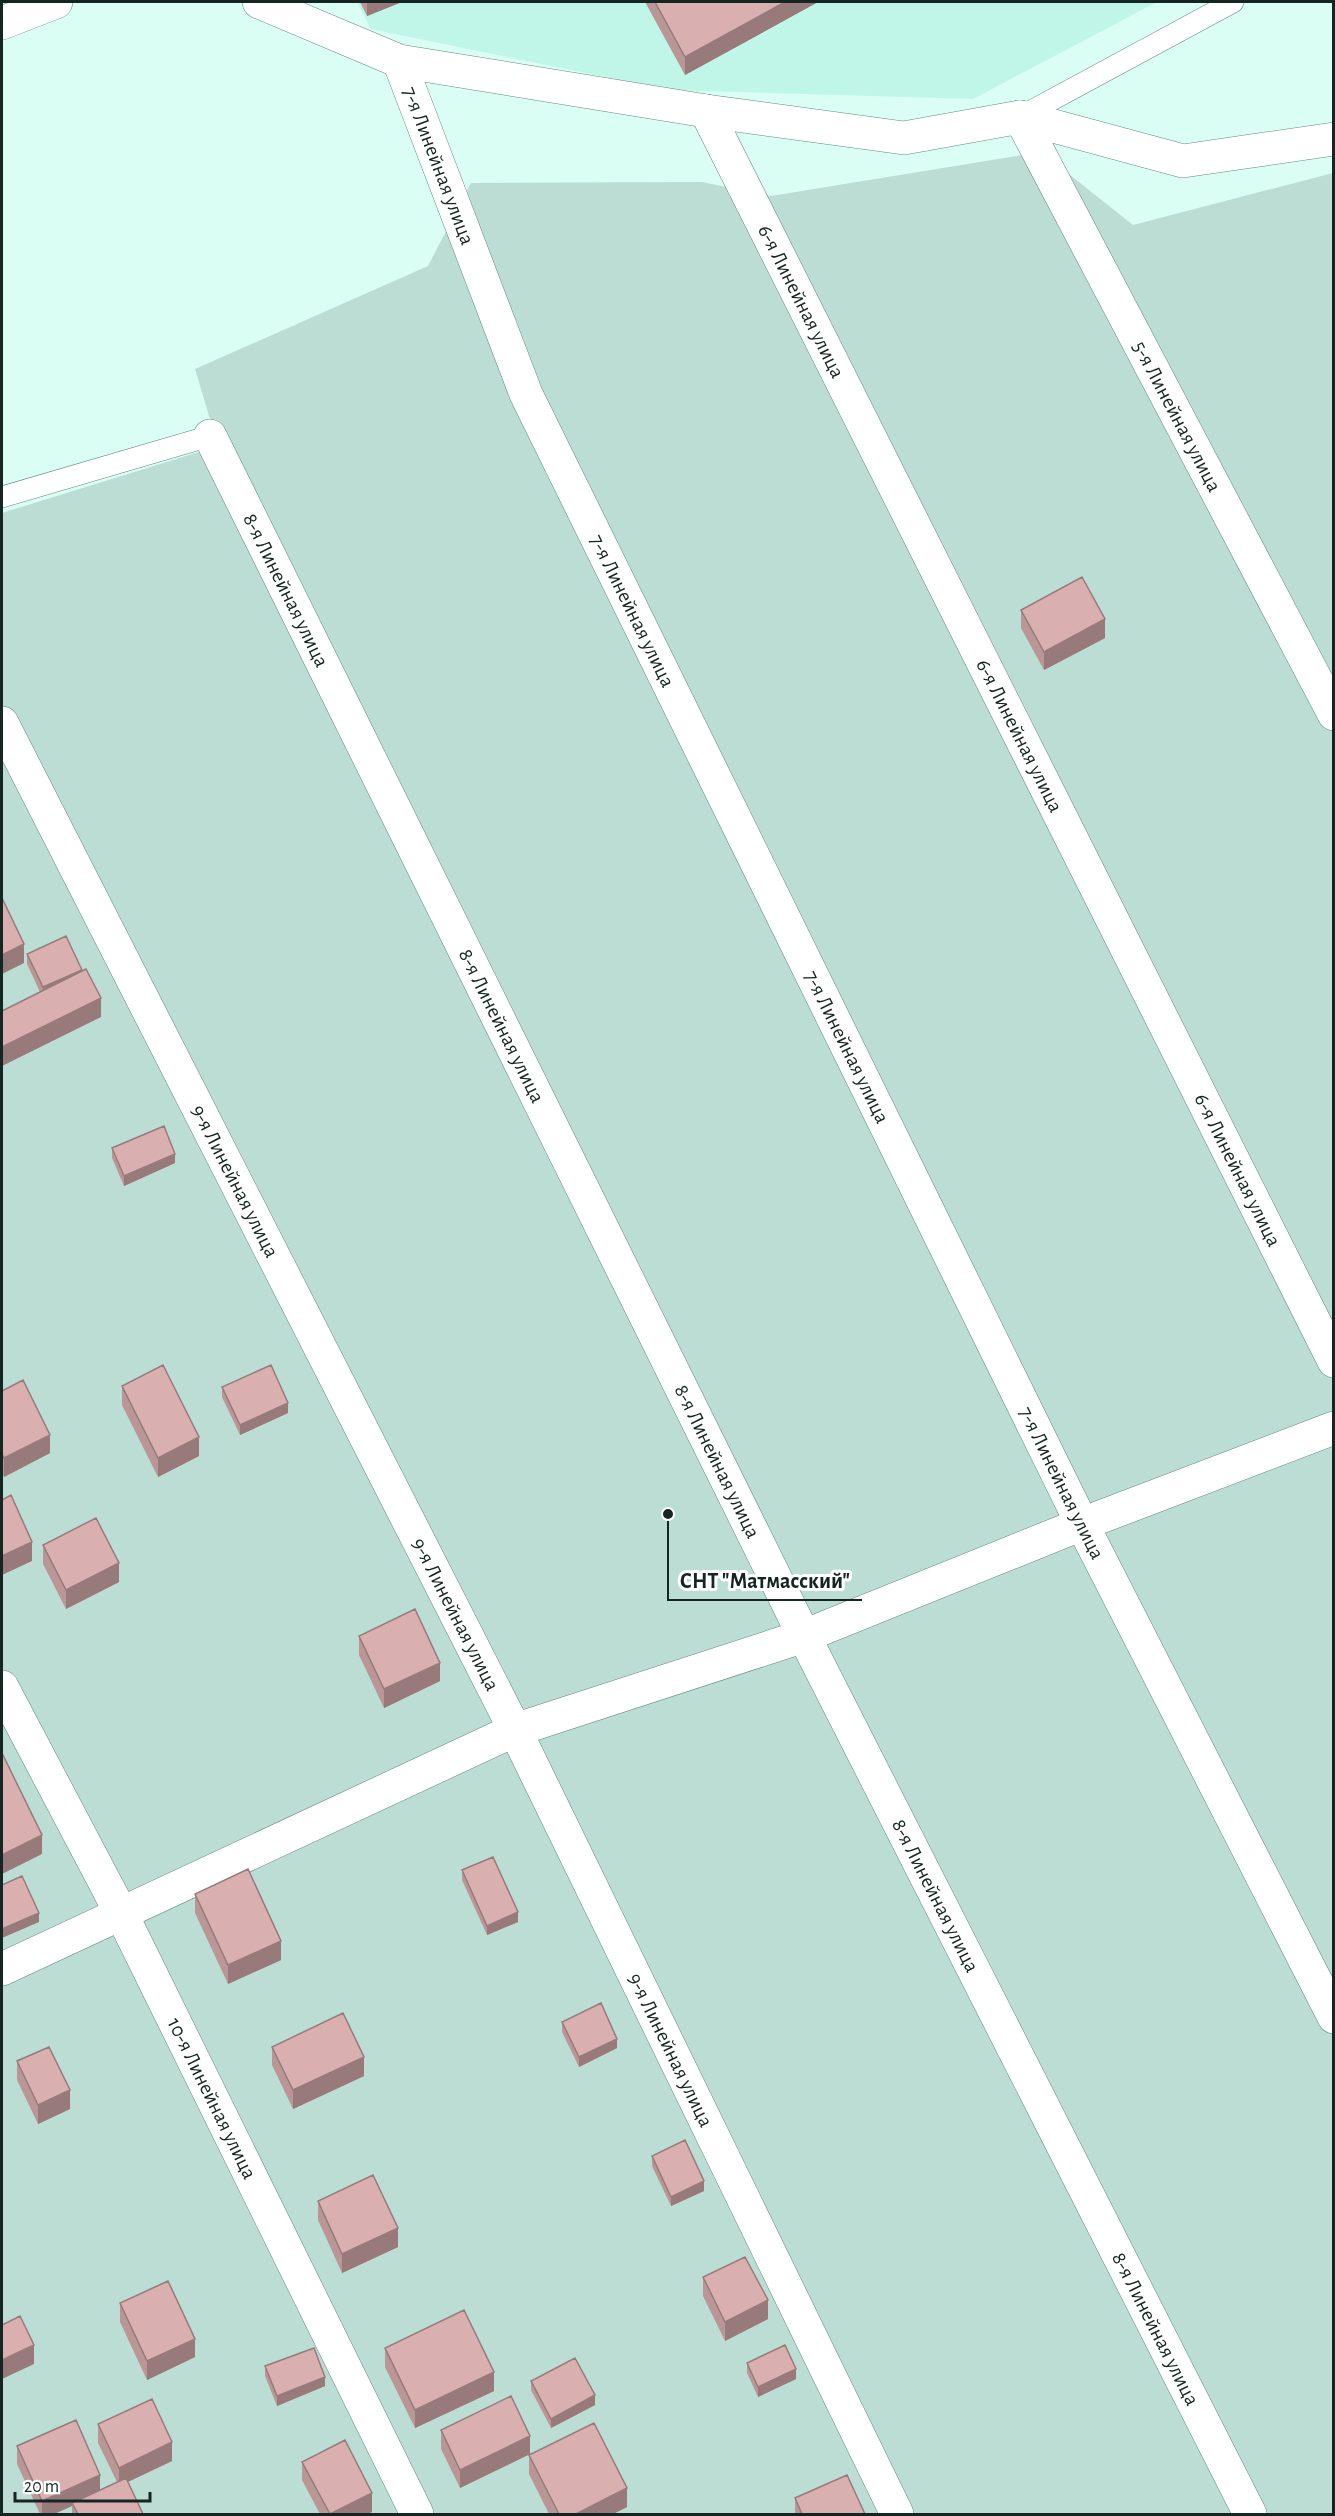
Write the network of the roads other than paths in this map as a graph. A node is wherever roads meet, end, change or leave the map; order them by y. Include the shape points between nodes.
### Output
1 (56, 2) edge
2 (259, 2) edge
3 (1233, 2) edge
4 (2, 23) edge
5 (399, 61) junction
6 (706, 111) junction
7 (1020, 117) junction
8 (1334, 139) edge
9 (210, 436) joint
10 (2, 497) edge
11 (1334, 714) edge
12 (2, 723) edge
13 (1334, 1361) edge
14 (1334, 1428) edge
15 (1082, 1524) junction
16 (804, 1636) junction
17 (2, 1687) edge
18 (515, 1730) junction
19 (121, 1913) junction
20 (2, 1969) edge
21 (1334, 2017) edge
22 (417, 2514) edge
23 (897, 2514) edge
24 (1251, 2514) edge

1 - 4 street
2 - 5 street
3 - 7 lane
5 - 6 street
5 - 15 street, 7-я Линейная улица via 526,394
6 - 7 street via 904,138
6 - 13 street, 6-я Линейная улица
7 - 8 street via 1183,160
7 - 11 street, 5-я Линейная улица
9 - 10 lane
9 - 16 street, 8-я Линейная улица
12 - 18 street, 9-я Линейная улица
14 - 15 street
15 - 16 street
15 - 21 street, 7-я Линейная улица
16 - 18 street
16 - 24 street, 8-я Линейная улица
17 - 19 street, 10-я Линейная улица
18 - 19 street
18 - 23 street, 9-я Линейная улица
19 - 20 street
19 - 22 street, 10-я Линейная улица

